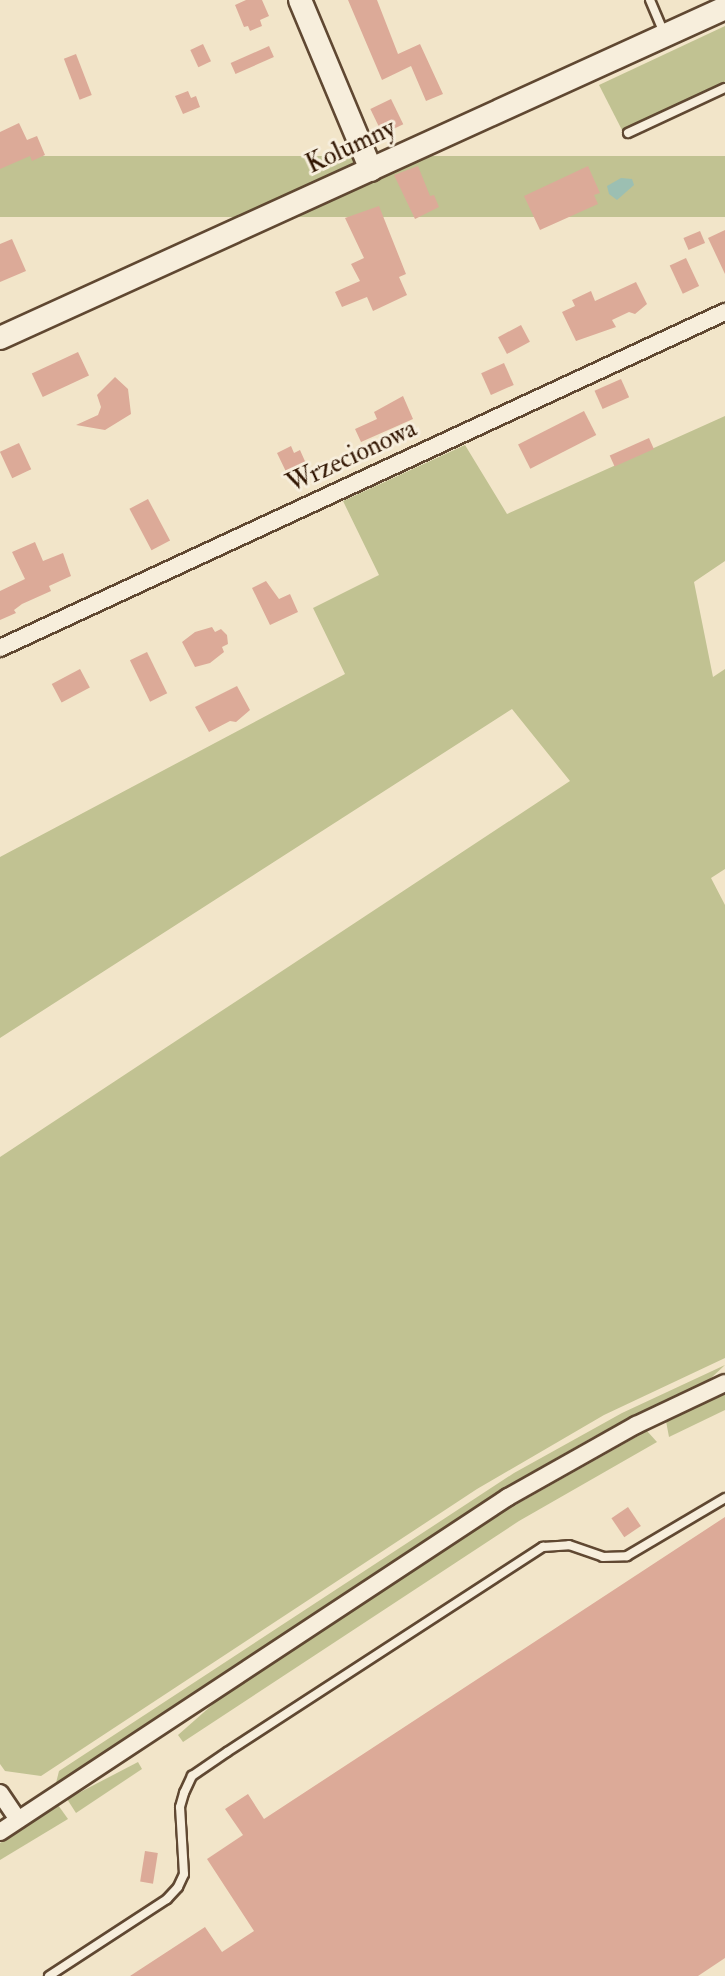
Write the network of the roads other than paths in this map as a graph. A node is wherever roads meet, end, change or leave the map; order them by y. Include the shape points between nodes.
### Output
1 (300, 0) edge
2 (650, 0) edge
3 (725, 8) edge
4 (666, 35) junction
5 (725, 88) edge
6 (628, 133) dead end
7 (372, 170) junction
8 (725, 312) edge
9 (0, 338) edge
10 (0, 648) edge
11 (725, 1383) edge
12 (725, 1498) edge
13 (0, 1793) edge
14 (18, 1820) junction
15 (0, 1832) edge
16 (49, 1976) edge

1 - 7 street
2 - 4 lane
3 - 4 street, Kolumny
4 - 7 street, Kolumny
5 - 6 lane
7 - 9 street, Kolumny
8 - 10 street, Wrzecionowa
11 - 14 street via 636,1425 508,1497
12 - 16 lane via 627,1556 603,1557 569,1545 543,1547 192,1776 180,1807 184,1874 178,1887 167,1899
13 - 14 street
14 - 15 street

